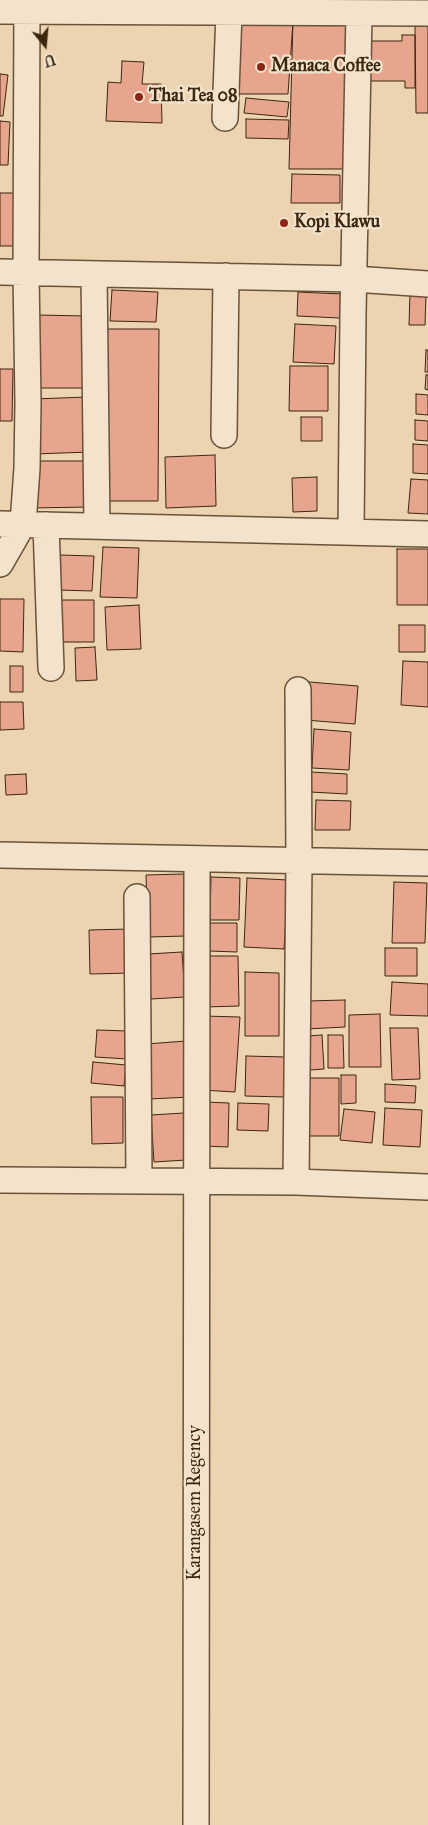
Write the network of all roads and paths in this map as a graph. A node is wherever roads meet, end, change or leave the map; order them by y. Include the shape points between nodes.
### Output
1 (27, 6) edge
2 (155, 6) edge
3 (292, 7) edge
4 (0, 11) edge
5 (229, 13) junction
6 (428, 13) edge
7 (359, 14) junction
8 (226, 118) dead end
9 (0, 272) edge
10 (26, 273) junction
11 (94, 274) junction
12 (226, 276) junction
13 (354, 279) junction
14 (428, 284) edge
15 (224, 435) dead end
16 (23, 524) edge
17 (97, 526) junction
18 (352, 532) junction
19 (428, 534) edge
20 (0, 564) edge
21 (52, 668) dead end
22 (298, 690) dead end
23 (0, 855) edge
24 (197, 859) junction
25 (299, 860) junction
26 (428, 863) edge
27 (137, 897) dead end
28 (0, 1180) edge
29 (139, 1181) junction
30 (196, 1181) junction
31 (296, 1182) junction
32 (428, 1187) edge
33 (196, 1825) edge

1 - 2 street
1 - 4 street
1 - 10 street
2 - 5 street
3 - 5 street
3 - 7 street
5 - 8 street
6 - 7 street
7 - 13 street
9 - 10 street
10 - 11 street
10 - 16 street via 28,403
11 - 12 street
11 - 17 street
12 - 13 street
12 - 15 street
13 - 14 street
13 - 18 street
16 - 17 street
16 - 20 street
16 - 21 street
17 - 18 street
18 - 19 street
22 - 25 street
23 - 24 street
24 - 25 street
24 - 30 street, Karangasem Regency
25 - 26 street
25 - 31 street
27 - 29 street
28 - 29 street
29 - 30 street
30 - 31 street
30 - 33 street, Karangasem Regency
31 - 32 street

